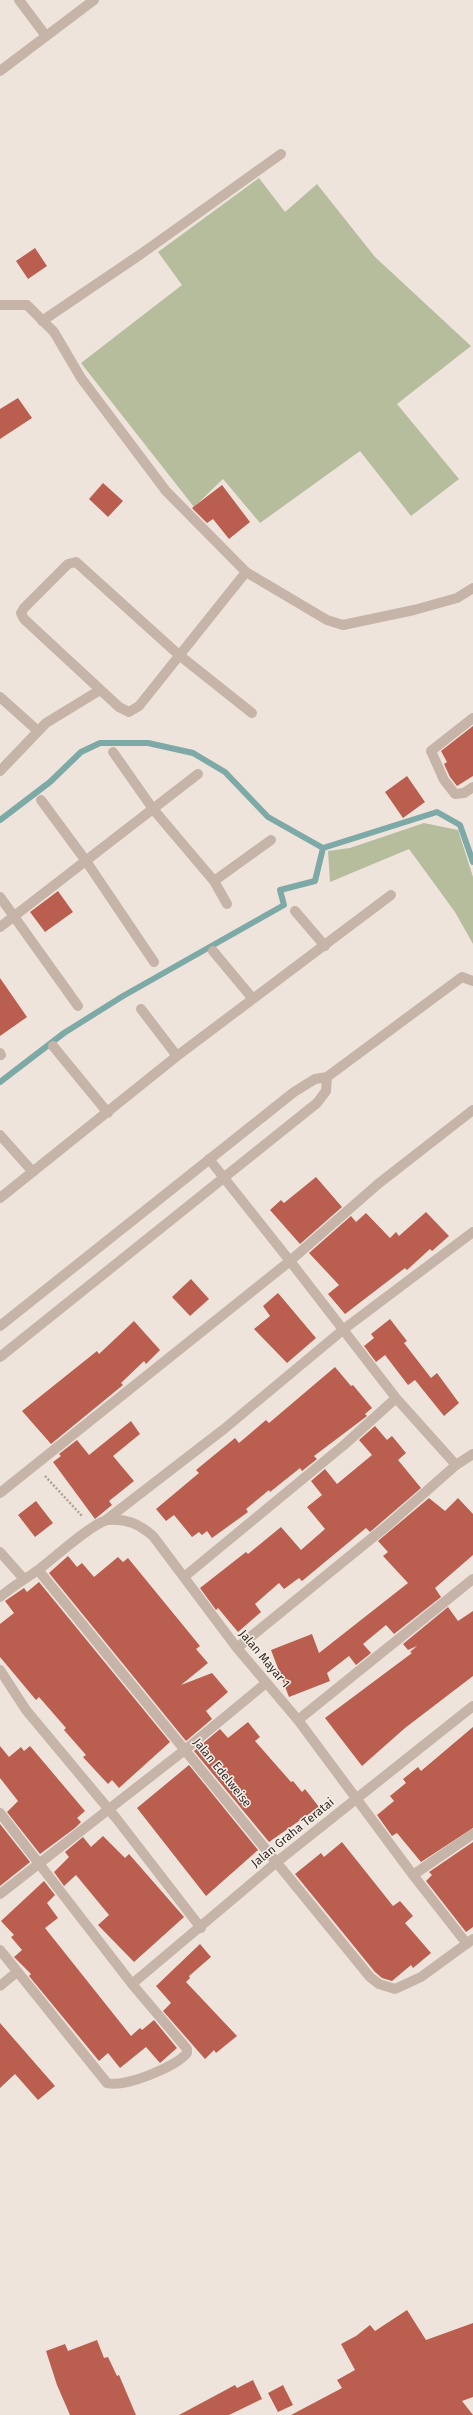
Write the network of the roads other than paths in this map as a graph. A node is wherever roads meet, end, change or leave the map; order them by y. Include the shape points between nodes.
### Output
1 (19, 0) edge
2 (94, 0) edge
3 (46, 36) junction
4 (0, 71) edge
5 (281, 154) dead end
6 (0, 305) edge
7 (42, 321) junction
8 (246, 572) junction
9 (473, 588) edge
10 (179, 655) junction
11 (100, 690) junction
12 (0, 697) edge
13 (252, 713) dead end
14 (473, 718) edge
15 (38, 731) junction
16 (113, 752) dead end
17 (0, 771) edge
18 (198, 774) dead end
19 (473, 787) edge
20 (41, 800) dead end
21 (153, 808) junction
22 (271, 840) dead end
23 (86, 861) junction
24 (214, 881) junction
25 (391, 896) dead end
26 (0, 897) edge
27 (227, 904) dead end
28 (295, 911) dead end
29 (14, 917) junction
30 (0, 927) edge
31 (325, 946) junction
32 (213, 951) dead end
33 (154, 962) dead end
34 (473, 981) edge
35 (254, 999) junction
36 (78, 1006) dead end
37 (141, 1009) dead end
38 (53, 1046) dead end
39 (177, 1056) junction
40 (327, 1076) junction
41 (473, 1110) edge
42 (108, 1112) junction
43 (0, 1135) edge
44 (210, 1158) junction
45 (32, 1172) junction
46 (225, 1177) junction
47 (0, 1198) edge
48 (473, 1232) edge
49 (290, 1261) junction
50 (0, 1326) edge
51 (344, 1329) junction
52 (0, 1357) edge
53 (396, 1398) junction
54 (473, 1454) edge
55 (456, 1466) junction
56 (0, 1493) edge
57 (106, 1520) junction
58 (0, 1552) edge
59 (38, 1570) junction
60 (184, 1577) junction
61 (24, 1579) junction
62 (473, 1579) edge
63 (0, 1596) edge
64 (237, 1648) junction
65 (0, 1670) edge
66 (266, 1683) junction
67 (473, 1706) edge
68 (298, 1720) junction
69 (186, 1749) junction
70 (358, 1797) junction
71 (107, 1809) junction
72 (0, 1813) edge
73 (473, 1834) edge
74 (278, 1861) junction
75 (39, 1863) junction
76 (413, 1875) junction
77 (0, 1894) edge
78 (201, 1928) junction
79 (470, 1941) edge
80 (0, 1950) edge
81 (17, 1972) junction
82 (132, 1984) junction
83 (0, 1986) edge

1 - 3 street
2 - 3 street
3 - 4 street
5 - 7 street
6 - 7 street via 27,305
7 - 8 street via 54,332 81,378 166,491
8 - 9 street via 327,620 342,625 457,598
8 - 10 street
10 - 11 street via 139,706 129,712 119,707
10 - 11 street via 76,562 72,562 21,613 24,619
10 - 13 street
11 - 15 street via 46,722
12 - 15 street
14 - 19 street via 431,751 444,780 455,794 464,793
15 - 17 street
16 - 21 street
18 - 21 street
20 - 23 street
21 - 23 street
21 - 24 street
22 - 24 street
23 - 29 street
23 - 33 street
24 - 27 street
25 - 31 street
26 - 29 street
28 - 31 street
29 - 30 street
29 - 36 street
31 - 35 street
32 - 35 street
34 - 40 street via 462,977
35 - 39 street
37 - 39 street
38 - 42 street
39 - 42 street
40 - 44 street via 315,1079 294,1092
40 - 46 street via 326,1091 317,1103
41 - 49 street via 378,1184
42 - 45 street
43 - 45 street
44 - 46 street
44 - 50 street
45 - 47 street
46 - 49 street
46 - 52 street
48 - 51 street
49 - 51 street
49 - 56 street
51 - 53 street
51 - 57 street via 224,1429
53 - 55 street
53 - 60 street via 344,1445
54 - 55 street
55 - 64 street
57 - 59 street via 70,1543
57 - 60 street, Jalan Mayar 1 via 130,1521 143,1528
58 - 61 street
59 - 61 street
59 - 69 street, Jalan Edelweise
60 - 64 street, Jalan Mayar 1
61 - 63 street
62 - 68 street
64 - 66 street, Jalan Mayar 1
65 - 71 street via 26,1710
66 - 68 street, Jalan Mayar 1
66 - 69 street
67 - 70 street, Jalan Graha Teratai
68 - 70 street, Jalan Mayar 1
69 - 71 street
69 - 74 street, Jalan Edelweise
70 - 74 street, Jalan Graha Teratai
70 - 76 street, Jalan Mayar 1
71 - 75 street
71 - 78 street
72 - 75 street
73 - 76 street
74 - 78 street, Jalan Graha Teratai
74 - 79 street, Jalan Edelweise via 370,1977 389,1988 395,1989 421,1977
75 - 77 street
75 - 82 street
76 - 79 street, Jalan Mayar 1
78 - 82 street, Jalan Graha Teratai
80 - 81 street
81 - 82 street via 103,2080 115,2086 154,2073 187,2054 187,2049
81 - 83 street

